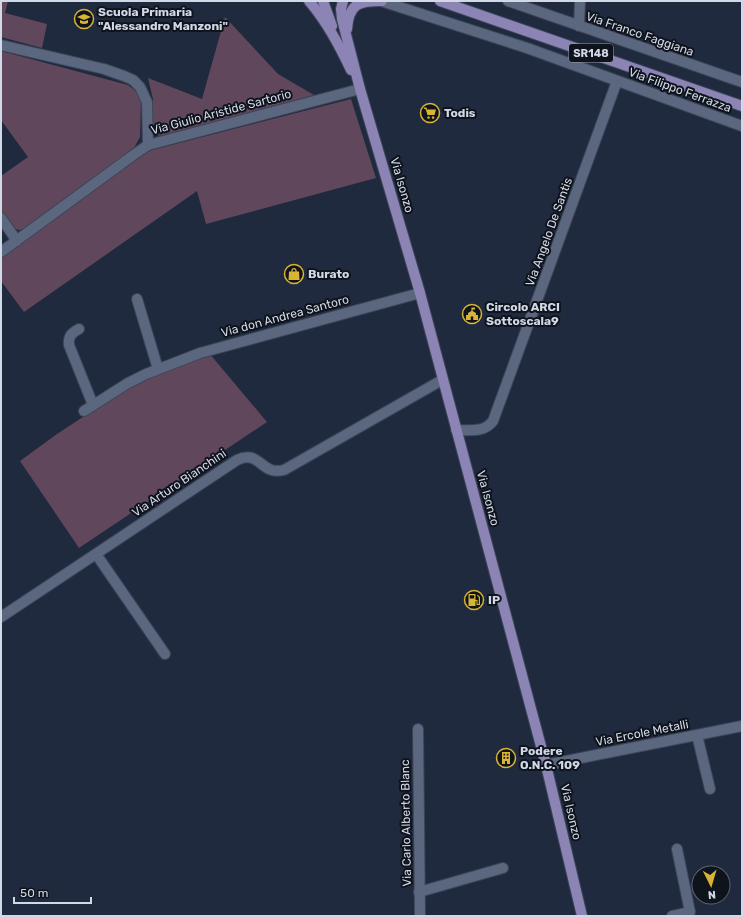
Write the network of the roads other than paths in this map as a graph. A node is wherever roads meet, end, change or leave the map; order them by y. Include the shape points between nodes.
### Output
1 (308, 1) edge
2 (322, 1) edge
3 (343, 1) edge
4 (382, 1) edge
5 (440, 1) edge
6 (508, 1) edge
7 (580, 1) edge
8 (579, 26) junction
9 (347, 34) junction
10 (335, 38) junction
11 (1, 45) edge
12 (618, 81) junction
13 (742, 82) edge
14 (360, 89) junction
15 (742, 106) edge
16 (742, 126) edge
17 (148, 146) junction
18 (1, 218) edge
19 (17, 241) junction
20 (1, 252) edge
21 (420, 293) junction
22 (137, 299) dead end
23 (79, 329) dead end
24 (158, 369) junction
25 (442, 380) junction
26 (93, 405) junction
27 (84, 412) dead end
28 (456, 430) junction
29 (96, 554) junction
30 (1, 617) edge
31 (165, 654) dead end
32 (742, 726) edge
33 (418, 729) dead end
34 (697, 735) junction
35 (546, 765) junction
36 (710, 789) dead end
37 (677, 850) dead end
38 (503, 868) dead end
39 (419, 892) junction
40 (420, 916) edge
41 (582, 916) edge
42 (672, 916) edge

1 - 10 main road via 328,25
2 - 10 main road
3 - 9 main road via 341,14
4 - 9 main road via 357,4 348,17
4 - 12 street, Via Filippo Ferrazza via 527,48
5 - 15 main road, SR148
6 - 8 street, Via Franco Faggiana
7 - 8 street
8 - 13 street, Via Franco Faggiana
9 - 14 main road
10 - 14 main road
11 - 17 street via 104,69 133,80 140,86 146,102
12 - 16 street, Via Filippo Ferrazza
12 - 28 street, Via Angelo De Santis via 493,421 482,430
14 - 17 street, Via Giulio Aristide Sartorio
14 - 21 main road, Via Isonzo
17 - 19 street, Via Giulio Aristide Sartorio
18 - 19 street
19 - 20 street, Via Giulio Aristide Sartorio
21 - 24 street, Via don Andrea Santoro via 221,346
21 - 25 main road, Via Isonzo
22 - 24 street
23 - 26 street via 69,337 69,346
24 - 26 street, Via don Andrea Santoro
25 - 28 main road, Via Isonzo
25 - 29 street, Via Arturo Bianchini via 284,470 268,470 251,457 238,460
26 - 27 street, Via don Andrea Santoro
28 - 35 main road, Via Isonzo
29 - 30 street, Via Arturo Bianchini
29 - 31 street
32 - 34 street, Via Ercole Metalli
33 - 39 street, Via Carlo Alberto Blanc
34 - 35 street, Via Ercole Metalli
34 - 36 street
35 - 41 main road, Via Isonzo
37 - 42 street via 690,912
38 - 39 street
39 - 40 street, Via Carlo Alberto Blanc

